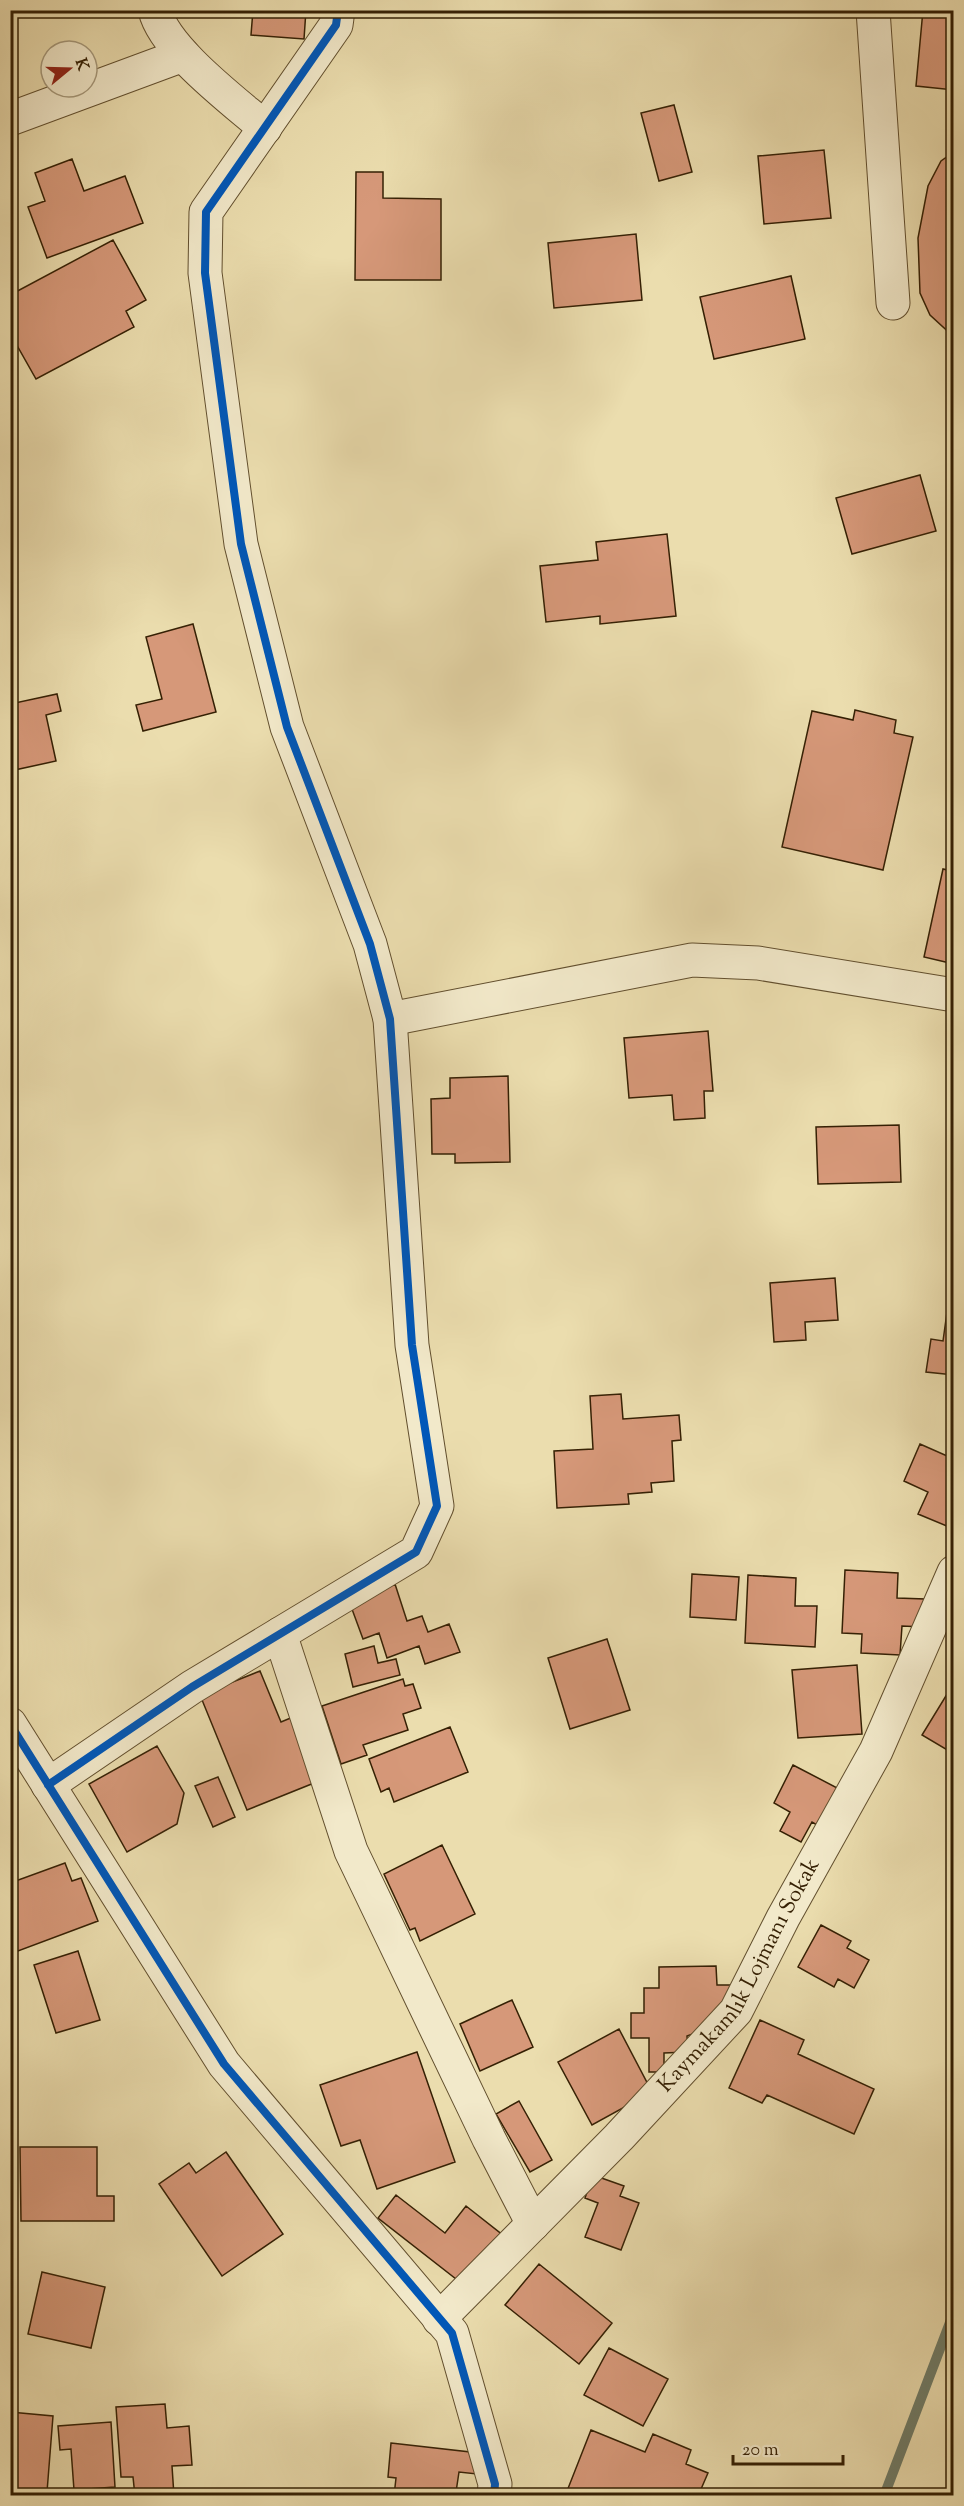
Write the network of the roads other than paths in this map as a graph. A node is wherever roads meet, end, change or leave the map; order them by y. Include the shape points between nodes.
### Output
1 (155, 10) edge
2 (338, 10) edge
3 (873, 10) edge
4 (183, 55) junction
5 (10, 119) edge
6 (264, 128) junction
7 (893, 303) dead end
8 (954, 995) edge
9 (390, 1019) junction
10 (954, 1572) edge
11 (280, 1634) junction
12 (13, 1732) edge
13 (48, 1785) junction
14 (533, 2224) junction
15 (439, 2319) junction
16 (494, 2496) edge

1 - 4 street
2 - 6 street via 336,25
3 - 7 street
4 - 5 street
4 - 6 street
6 - 9 street via 206,212 205,273 241,544 287,727 370,944
8 - 9 street via 758,963 692,960
9 - 11 street via 412,1345 437,1506 416,1552
10 - 14 street, Kaymakamlık Lojmanı Sokak via 876,1751 736,2011
11 - 13 street via 192,1687
11 - 14 street via 351,1851
12 - 13 street
13 - 15 street via 224,2064
14 - 15 street, Kaymakamlık Lojmanı Sokak
15 - 16 street via 452,2333 495,2484

